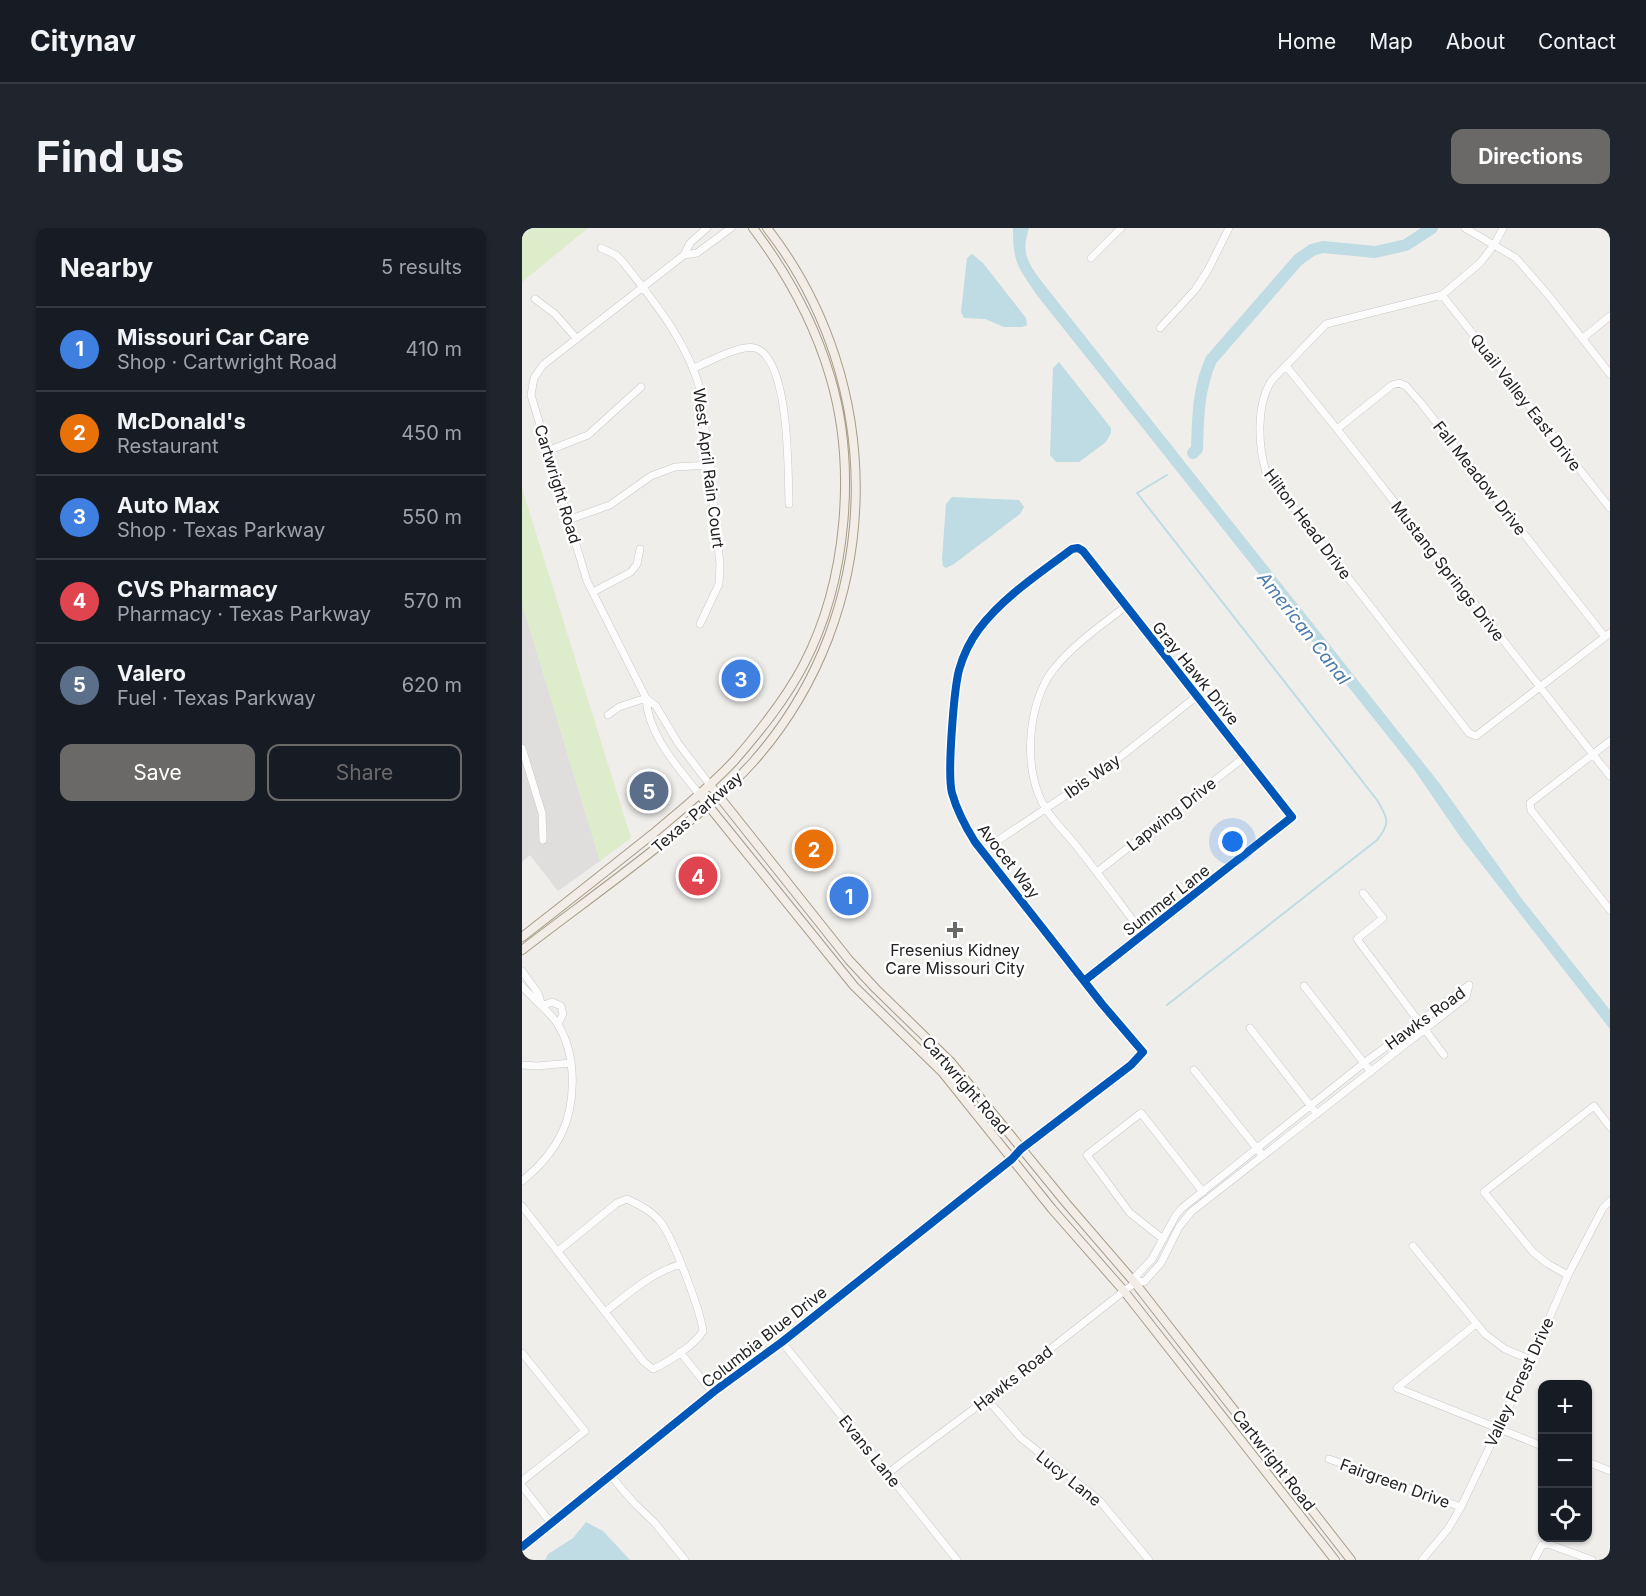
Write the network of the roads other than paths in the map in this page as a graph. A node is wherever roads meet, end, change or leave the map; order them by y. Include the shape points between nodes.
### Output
1 (707, 228) edge
2 (731, 228) edge
3 (753, 228) edge
4 (767, 228) edge
5 (1121, 228) edge
6 (1228, 228) edge
7 (1465, 228) edge
8 (1503, 228) edge
9 (1494, 245) junction
10 (601, 248) dead end
11 (684, 255) junction
12 (1091, 258) dead end
13 (643, 287) junction
14 (1442, 295) junction
15 (535, 299) dead end
16 (1610, 316) edge
17 (1160, 328) dead end
18 (1583, 338) junction
19 (576, 339) junction
20 (1286, 366) junction
21 (694, 368) junction
22 (1610, 374) edge
23 (641, 387) dead end
24 (1337, 429) junction
25 (547, 451) junction
26 (711, 465) junction
27 (789, 504) dead end
28 (1610, 508) edge
29 (568, 520) junction
30 (1078, 548) joint
31 (640, 549) dead end
32 (593, 592) junction
33 (1125, 607) junction
34 (700, 624) dead end
35 (1608, 635) edge
36 (1540, 688) junction
37 (1197, 696) junction
38 (646, 698) junction
39 (608, 715) dead end
40 (1610, 741) edge
41 (522, 748) edge
42 (1592, 754) junction
43 (1246, 756) junction
44 (525, 772) edge
45 (1610, 776) edge
46 (710, 785) junction
47 (699, 794) junction
48 (719, 796) junction
49 (709, 805) junction
50 (1046, 808) junction
51 (1292, 817) joint
52 (543, 840) dead end
53 (982, 850) junction
54 (1097, 872) junction
55 (1363, 893) dead end
56 (800, 898) junction
57 (790, 907) junction
58 (1610, 909) edge
59 (1144, 935) junction
60 (522, 938) edge
61 (522, 950) edge
62 (849, 960) junction
63 (840, 969) junction
64 (522, 971) edge
65 (1084, 981) junction
66 (522, 986) edge
67 (1304, 986) dead end
68 (542, 1006) junction
69 (1418, 1022) junction
70 (558, 1024) junction
71 (1250, 1028) dead end
72 (1424, 1030) junction
73 (928, 1039) junction
74 (920, 1049) junction
75 (1444, 1055) dead end
76 (571, 1063) junction
77 (1364, 1063) junction
78 (522, 1065) edge
79 (1194, 1070) dead end
80 (1371, 1072) junction
81 (1310, 1105) junction
82 (1317, 1114) junction
83 (1610, 1126) edge
84 (1256, 1148) junction
85 (1021, 1149) junction
86 (1263, 1156) junction
87 (1012, 1159) junction
88 (522, 1181) edge
89 (1202, 1191) junction
90 (1208, 1199) junction
91 (1610, 1201) edge
92 (522, 1206) edge
93 (1162, 1239) junction
94 (1413, 1246) dead end
95 (558, 1251) junction
96 (681, 1264) junction
97 (1568, 1275) junction
98 (1136, 1282) junction
99 (1124, 1291) junction
100 (605, 1312) junction
101 (1476, 1324) junction
102 (782, 1342) junction
103 (680, 1352) junction
104 (522, 1353) edge
105 (1531, 1360) junction
106 (712, 1393) junction
107 (987, 1399) junction
108 (1497, 1429) junction
109 (1255, 1435) junction
110 (1244, 1444) junction
111 (1538, 1444) edge
112 (1329, 1459) dead end
113 (1592, 1464) edge
114 (1610, 1471) edge
115 (888, 1473) junction
116 (611, 1476) junction
117 (522, 1481) edge
118 (522, 1486) edge
119 (1461, 1507) junction
120 (551, 1523) junction
121 (522, 1547) edge
122 (685, 1560) edge
123 (957, 1560) edge
124 (1149, 1560) edge
125 (1335, 1560) edge
126 (1351, 1560) edge
127 (1422, 1560) edge
128 (1534, 1560) edge
129 (1592, 1560) edge

1 - 11 street, Cartwright Road via 690,243
2 - 11 street, Cartwright Road via 698,253
3 - 46 main road, Texas Parkway via 797,296 830,377 843,452 841,544 822,621 804,664 765,723
4 - 48 main road, Texas Parkway via 807,288 842,376 856,461 855,516 840,603 809,681 776,734
5 - 12 street
6 - 17 street via 1195,290
7 - 9 street
8 - 9 street, Hilton Head Drive
9 - 14 street, Hilton Head Drive via 1480,263
9 - 18 street via 1515,258
10 - 13 street, West April Rain Court via 616,255
11 - 13 street, Cartwright Road
13 - 19 street, Cartwright Road
13 - 21 street, West April Rain Court via 673,327
14 - 20 street, Hilton Head Drive via 1326,324
14 - 28 street, Quail Valley East Drive
15 - 19 street via 555,314
16 - 18 street
18 - 22 street
19 - 25 street, Cartwright Road via 543,365 534,378 531,395
20 - 24 street, Mustang Springs Drive
20 - 36 street, Hilton Head Drive via 1272,380 1262,401 1261,455 1266,472 1469,733 1476,736
21 - 26 street, West April Rain Court via 703,400
21 - 27 street via 747,348 760,351 771,362 787,432
23 - 25 street via 588,435
24 - 35 street, Fall Meadow Drive via 1392,386 1406,386
24 - 36 street, Mustang Springs Drive
25 - 29 street, Cartwright Road
26 - 29 street via 675,467 651,476 610,505
26 - 34 street, West April Rain Court via 720,564 718,584
29 - 32 street, Cartwright Road
30 - 33 street, Gray Hawk Drive
30 - 53 street, Avocet Way via 992,613 978,630 959,670 951,790 959,816
31 - 32 street via 631,572
32 - 38 street, Cartwright Road
33 - 37 street, Gray Hawk Drive
33 - 50 street via 1063,658 1041,691 1031,739 1035,780
35 - 36 street
36 - 42 street, Mustang Springs Drive
37 - 43 street, Gray Hawk Drive
37 - 50 street, Ibis Way via 1105,769
38 - 39 street
38 - 46 street, Cartwright Road via 656,706
38 - 47 street, Cartwright Road via 646,709 663,747
40 - 42 street
41 - 44 street
42 - 45 street, Mustang Springs Drive
42 - 58 street via 1530,803 1531,810
43 - 51 street, Gray Hawk Drive
43 - 54 street, Lapwing Drive
44 - 52 street via 542,813
46 - 47 main road, Texas Parkway
46 - 48 main road, Cartwright Road
47 - 49 main road, Cartwright Road
47 - 60 main road, Texas Parkway
48 - 49 main road, Texas Parkway
48 - 56 main road, Cartwright Road
49 - 57 main road, Cartwright Road
49 - 61 main road, Texas Parkway
50 - 53 street, Ibis Way
50 - 54 street
51 - 59 street, Summer Lane
53 - 65 street, Avocet Way
54 - 59 street
55 - 69 street via 1383,918 1357,939
56 - 57 main road
56 - 62 main road, Cartwright Road
57 - 63 main road, Cartwright Road
59 - 65 street, Summer Lane
62 - 63 main road
62 - 73 main road, Cartwright Road
63 - 74 main road, Cartwright Road
64 - 68 street
65 - 85 street, Avocet Way via 1143,1052
66 - 68 street
67 - 77 street
68 - 70 street
68 - 70 street via 552,1002 561,1006 563,1014
69 - 72 street
69 - 72 street, Hawks Road via 1469,985 1466,997
69 - 77 street, Hawks Road
70 - 76 street
71 - 81 street
72 - 75 street
72 - 80 street, Hawks Road
73 - 74 main road
73 - 85 main road, Cartwright Road
74 - 87 main road, Cartwright Road
76 - 78 street
76 - 88 street via 573,1097 566,1125 548,1157
77 - 80 street
77 - 81 street, Hawks Road
79 - 84 street
80 - 82 street, Hawks Road
81 - 82 street
81 - 84 street, Hawks Road
82 - 86 street, Hawks Road
83 - 97 street via 1594,1106 1484,1192 1533,1252
84 - 86 street
84 - 89 street, Hawks Road
85 - 87 street, Columbia Blue Drive
85 - 98 main road, Cartwright Road
86 - 90 street, Hawks Road
87 - 99 main road, Cartwright Road
87 - 102 street, Columbia Blue Drive
89 - 90 street
89 - 93 street, Hawks Road via 1176,1215
89 - 93 street via 1141,1113 1087,1155 1130,1213
90 - 98 street, Hawks Road via 1185,1219 1157,1270 1144,1282
91 - 97 street, Valley Forest Drive
92 - 95 street
93 - 98 street, Hawks Road via 1152,1260 1136,1276
94 - 101 street
95 - 96 street via 627,1199 660,1220
95 - 100 street
96 - 100 street via 664,1269
96 - 103 street via 703,1331
97 - 105 street, Valley Forest Drive
98 - 99 street, Hawks Road
98 - 109 main road, Cartwright Road
99 - 107 street, Hawks Road
99 - 110 main road, Cartwright Road
100 - 103 street via 653,1369
101 - 105 street via 1495,1343
101 - 108 street via 1397,1388
102 - 106 street, Columbia Blue Drive
102 - 115 street, Evans Lane
103 - 106 street
104 - 117 street via 585,1431
105 - 108 street, Valley Forest Drive
106 - 116 street, Columbia Blue Drive
107 - 115 street, Hawks Road
107 - 124 street, Lucy Lane via 1021,1438 1099,1500
108 - 111 street
108 - 119 street, Valley Forest Drive
109 - 110 main road
109 - 126 main road, Cartwright Road
110 - 125 main road, Cartwright Road
112 - 119 street, Fairgreen Drive
113 - 114 street
115 - 123 street, Evans Lane
116 - 120 street, Columbia Blue Drive
116 - 122 street
118 - 120 street
119 - 127 street, Valley Forest Drive
120 - 121 street, Columbia Blue Drive
128 - 129 street via 1542,1545 1548,1544

